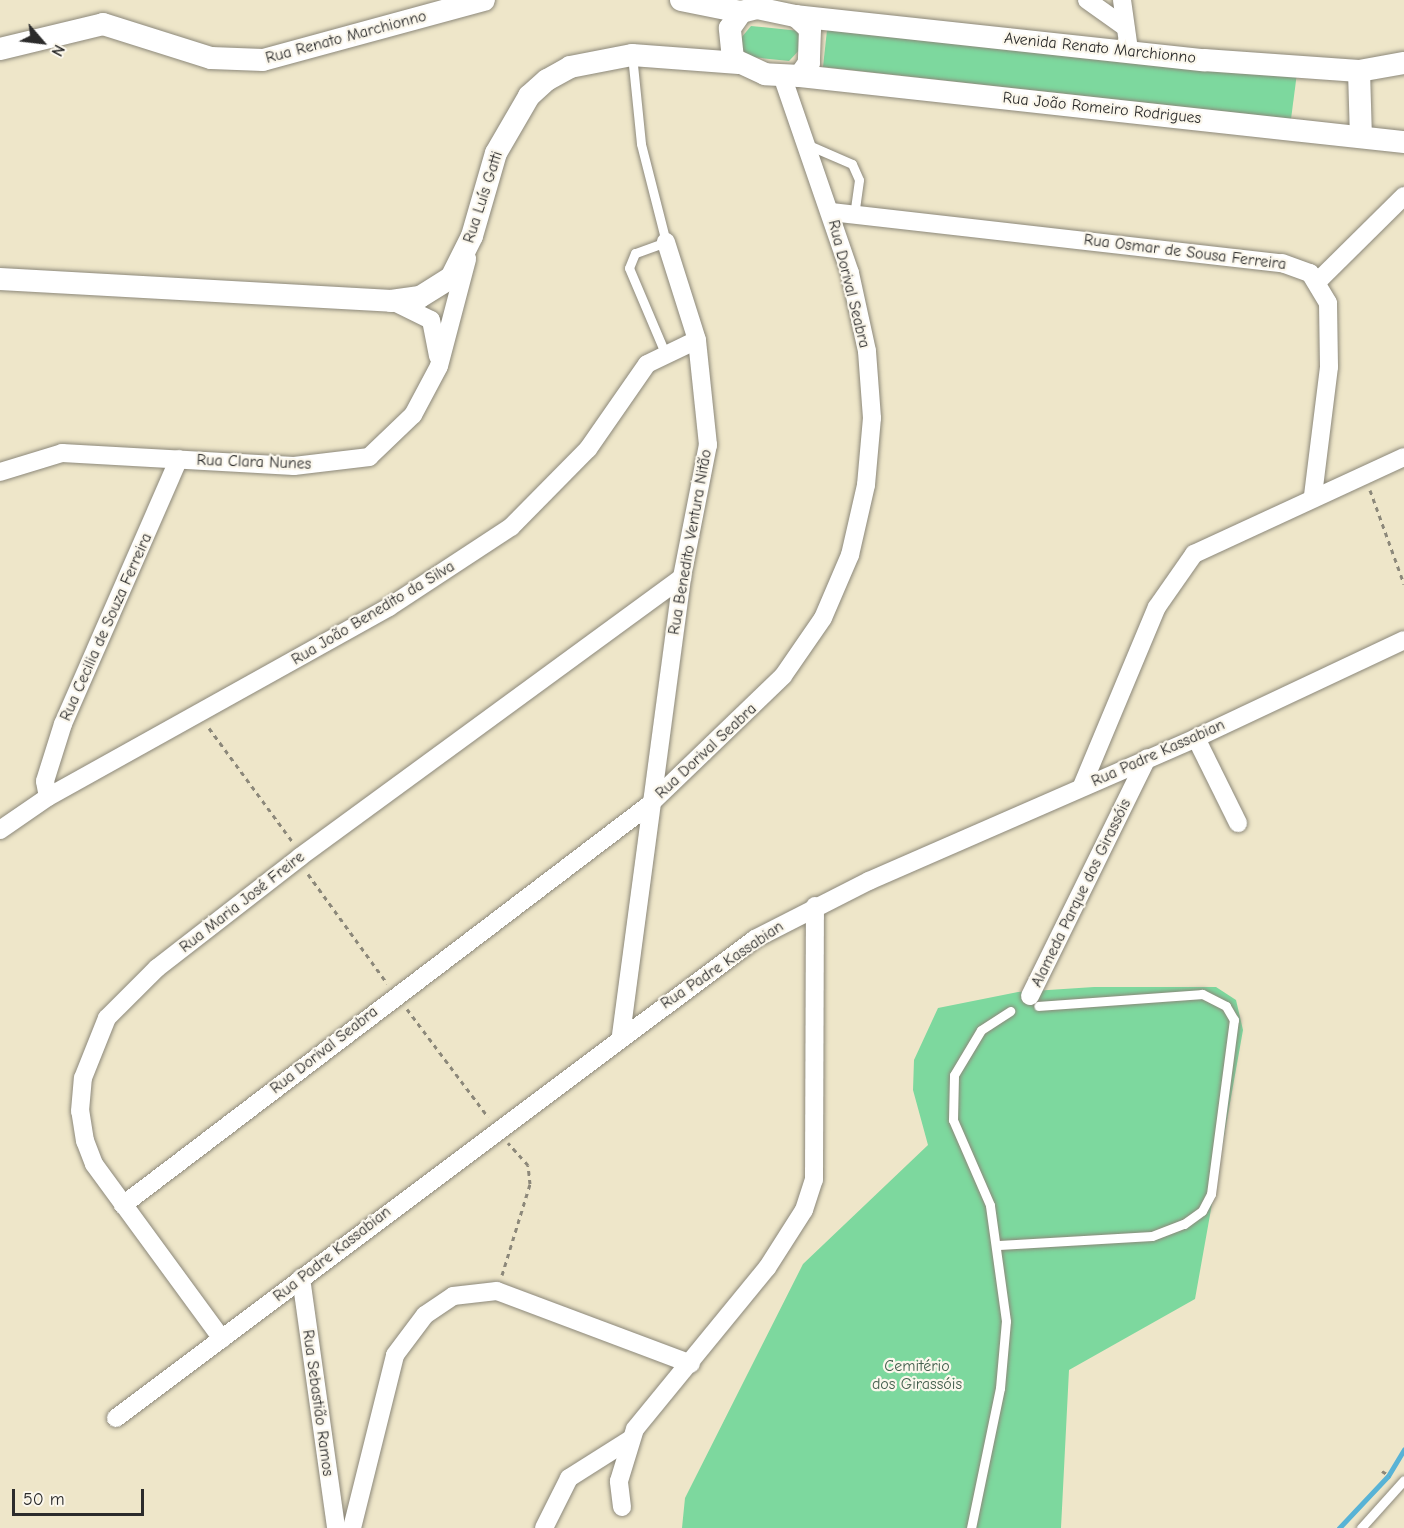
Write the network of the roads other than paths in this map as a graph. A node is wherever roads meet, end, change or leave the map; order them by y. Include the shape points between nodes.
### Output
1 (484, 0) edge
2 (681, 0) edge
3 (1087, 0) edge
4 (1122, 0) edge
5 (746, 7) edge
6 (796, 16) junction
7 (1125, 27) junction
8 (0, 49) edge
9 (1129, 50) junction
10 (632, 55) junction
11 (739, 63) junction
12 (1404, 63) edge
13 (1359, 70) junction
14 (791, 76) junction
15 (1361, 136) junction
16 (1404, 142) edge
17 (806, 144) junction
18 (1404, 196) edge
19 (831, 212) junction
20 (854, 214) junction
21 (472, 236) junction
22 (666, 243) junction
23 (0, 279) edge
24 (1318, 281) junction
25 (391, 301) junction
26 (697, 340) junction
27 (665, 352) junction
28 (439, 366) junction
29 (1404, 457) edge
30 (179, 459) junction
31 (0, 472) edge
32 (1313, 495) junction
33 (682, 577) junction
34 (1404, 640) edge
35 (1196, 738) junction
36 (1147, 758) junction
37 (1082, 786) junction
38 (48, 797) junction
39 (650, 805) junction
40 (1238, 823) dead end
41 (0, 830) edge
42 (815, 906) junction
43 (1034, 1001) joint
44 (1010, 1011) dead end
45 (621, 1035) junction
46 (123, 1205) junction
47 (999, 1245) junction
48 (301, 1278) junction
49 (222, 1339) junction
50 (691, 1364) junction
51 (116, 1418) dead end
52 (629, 1440) junction
53 (1404, 1480) edge
54 (622, 1507) dead end
55 (336, 1528) edge
56 (352, 1528) edge
57 (544, 1528) edge
58 (971, 1528) edge
59 (1361, 1528) edge

1 - 8 street, Rua Renato Marchionno via 262,60 211,58 103,24
2 - 5 street
3 - 7 street
4 - 7 street
5 - 6 street
5 - 11 street via 729,39
6 - 9 street, Avenida Renato Marchionno
6 - 14 street via 810,29 813,46
7 - 9 street
9 - 13 street, Avenida Renato Marchionno
10 - 11 street, Rua Luís Gatti
10 - 21 street, Rua Luís Gatti via 570,67 529,96 496,153
10 - 22 lane, Rua Benedito Ventura Nitão via 641,144
11 - 14 street
12 - 13 street, Avenida Renato Marchionno
13 - 15 street
14 - 15 street, Rua João Romeiro Rodrigues
14 - 17 street, Rua Dorival Seabra
15 - 16 street, Rua João Romeiro Rodrigues
17 - 19 street, Rua Dorival Seabra
17 - 20 lane via 852,164 859,180
18 - 24 street
19 - 20 street, Rua Osmar de Sousa Ferreira
19 - 39 street, Rua Dorival Seabra via 867,351 872,418 866,485 850,555 823,618 783,676
20 - 24 street, Rua Osmar de Sousa Ferreira via 1282,263
21 - 25 street, Rua Luís Gatti via 442,287
21 - 28 street, Rua Clara Nunes
22 - 26 street, Rua Benedito Ventura Nitão
22 - 27 lane via 635,253 629,268
23 - 25 street, Rua Luís Gatti
24 - 32 street via 1328,303 1329,366
25 - 28 street, Rua Luís Gatti via 431,320
26 - 27 street, Rua João Benedito da Silva
26 - 33 street, Rua Benedito Ventura Nitão via 708,445
27 - 38 street, Rua João Benedito da Silva via 636,377 559,484 511,527 389,608
28 - 30 street, Rua Clara Nunes via 412,415 369,457 294,466
29 - 32 street
30 - 31 street, Rua Clara Nunes via 62,453
30 - 38 street, Rua Cecilia de Souza Ferreira via 59,735 45,781
32 - 37 street via 1194,554 1173,579
33 - 39 street, Rua Benedito Ventura Nitão
33 - 46 street, Rua Maria José Freire via 300,857 130,992 92,1045 80,1111 94,1164
34 - 35 street, Rua Padre Kassabian
35 - 36 street, Rua Padre Kassabian
35 - 40 street
36 - 37 street, Rua Padre Kassabian
36 - 43 street, Alameda Parque dos Girassóis
37 - 42 street, Rua Padre Kassabian
38 - 41 street, Rua João Benedito da Silva
39 - 45 street, Rua Benedito Ventura Nitão
39 - 46 street, Rua Dorival Seabra
42 - 45 street, Rua Padre Kassabian via 755,939
42 - 50 street via 814,1180 791,1234
43 - 47 lane via 1202,994 1226,1006 1234,1020 1210,1194 1202,1210 1184,1224 1152,1236
44 - 47 lane via 981,1030 954,1075 954,1120 990,1205
45 - 48 street, Rua Padre Kassabian
46 - 49 street, Rua Maria José Freire
47 - 58 lane via 1006,1321 1000,1388
48 - 49 street, Rua Padre Kassabian
48 - 55 street, Rua Sebastião Ramos
49 - 51 street, Rua Padre Kassabian
50 - 52 street
50 - 56 street via 497,1291 453,1296 425,1315 395,1355
52 - 54 street via 619,1481
52 - 57 street via 569,1478
53 - 59 lane

